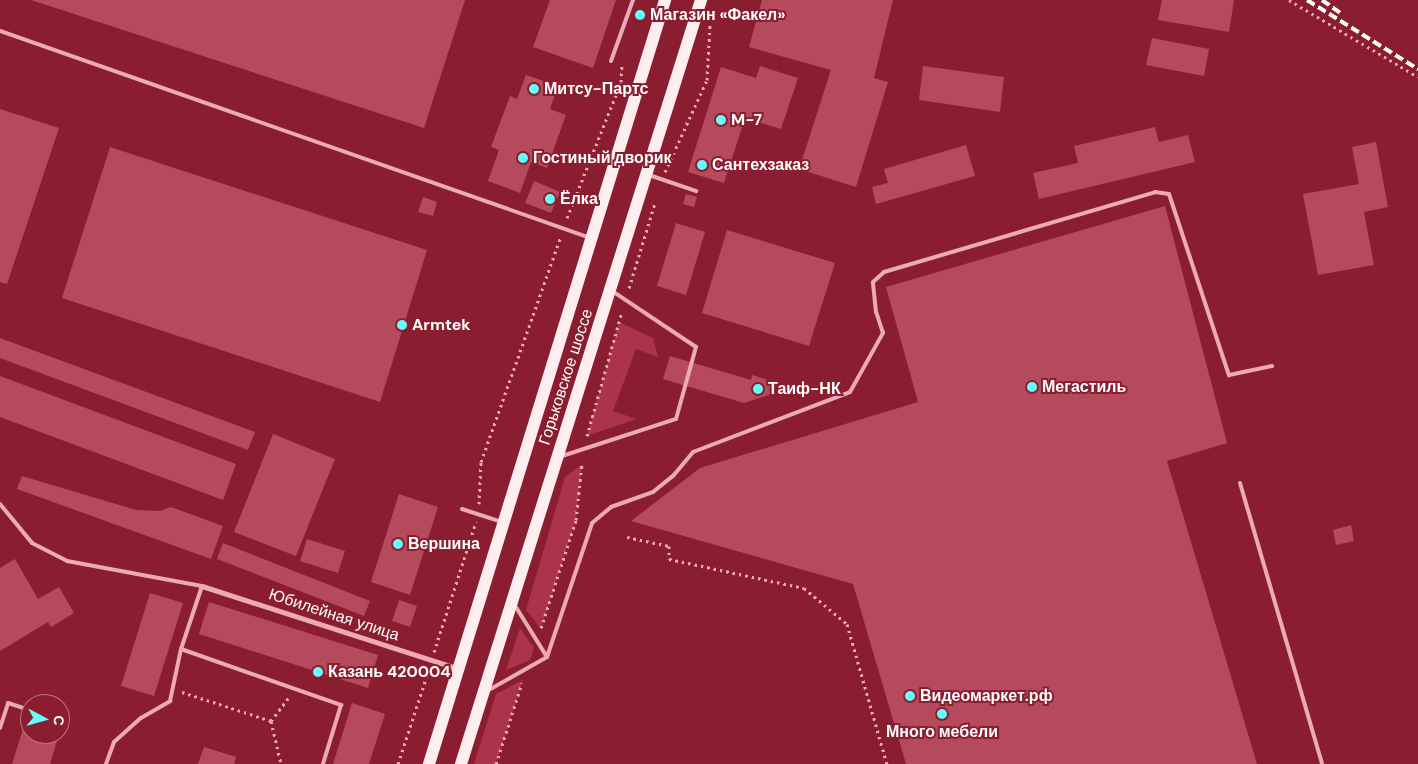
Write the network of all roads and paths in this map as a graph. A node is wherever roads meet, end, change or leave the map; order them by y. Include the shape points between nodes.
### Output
1 (632, 0) edge
2 (665, 0) edge
3 (701, 0) edge
4 (1289, 0) edge
5 (710, 19) dead end
6 (0, 31) edge
7 (622, 59) dead end
8 (611, 61) dead end
9 (1418, 77) edge
10 (645, 174) junction
11 (662, 178) junction
12 (696, 191) dead end
13 (563, 229) junction
14 (590, 238) junction
15 (629, 288) dead end
16 (612, 290) junction
17 (621, 316) dead end
18 (1272, 366) dead end
19 (587, 436) dead end
20 (557, 458) junction
21 (582, 464) dead end
22 (1240, 483) dead end
23 (0, 504) edge
24 (462, 509) dead end
25 (478, 514) junction
26 (504, 522) junction
27 (627, 538) dead end
28 (202, 586) junction
29 (514, 603) junction
30 (541, 629) dead end
31 (181, 649) junction
32 (547, 657) junction
33 (432, 659) junction
34 (459, 669) junction
35 (524, 680) dead end
36 (172, 689) junction
37 (296, 689) junction
38 (485, 693) junction
39 (20, 707) edge
40 (271, 722) junction
41 (0, 728) edge
42 (106, 764) edge
43 (281, 764) edge
44 (323, 764) edge
45 (398, 764) edge
46 (429, 764) edge
47 (461, 764) edge
48 (496, 764) edge
49 (888, 764) edge
50 (1322, 764) edge

1 - 8 lane
2 - 14 main road, Горьковское шоссе
3 - 10 main road, Горьковское шоссе
4 - 9 path
5 - 11 path via 707,80
6 - 13 lane
7 - 13 path via 621,82
10 - 11 lane
10 - 16 main road, Горьковское шоссе
11 - 12 lane
11 - 15 path
13 - 14 lane
13 - 25 path via 481,462
14 - 26 main road, Горьковское шоссе
16 - 20 main road, Горьковское шоссе
16 - 20 lane via 696,347 676,418
17 - 19 path
18 - 32 lane via 1228,375 1169,194 1155,192 884,272 874,282 876,312 883,333 850,392 693,452 673,476 653,492 611,507 592,523
20 - 29 main road, Горьковское шоссе
21 - 30 path via 576,520
22 - 50 lane
23 - 28 lane via 32,543 67,561
24 - 25 lane
25 - 26 lane
25 - 33 path
26 - 34 main road, Горьковское шоссе
27 - 49 path via 669,546 669,559 804,588 847,624
28 - 31 lane
28 - 33 street, Юбилейная улица
29 - 32 lane
29 - 38 main road, Горьковское шоссе
31 - 36 lane
31 - 37 lane
32 - 38 lane
33 - 34 street, Юбилейная улица
33 - 45 path
34 - 46 main road, Горьковское шоссе
35 - 48 path
36 - 40 path
36 - 42 lane via 170,701 141,718 114,742
37 - 40 path
37 - 44 lane via 341,705
38 - 47 main road, Горьковское шоссе
39 - 41 lane via 8,703
40 - 43 path

